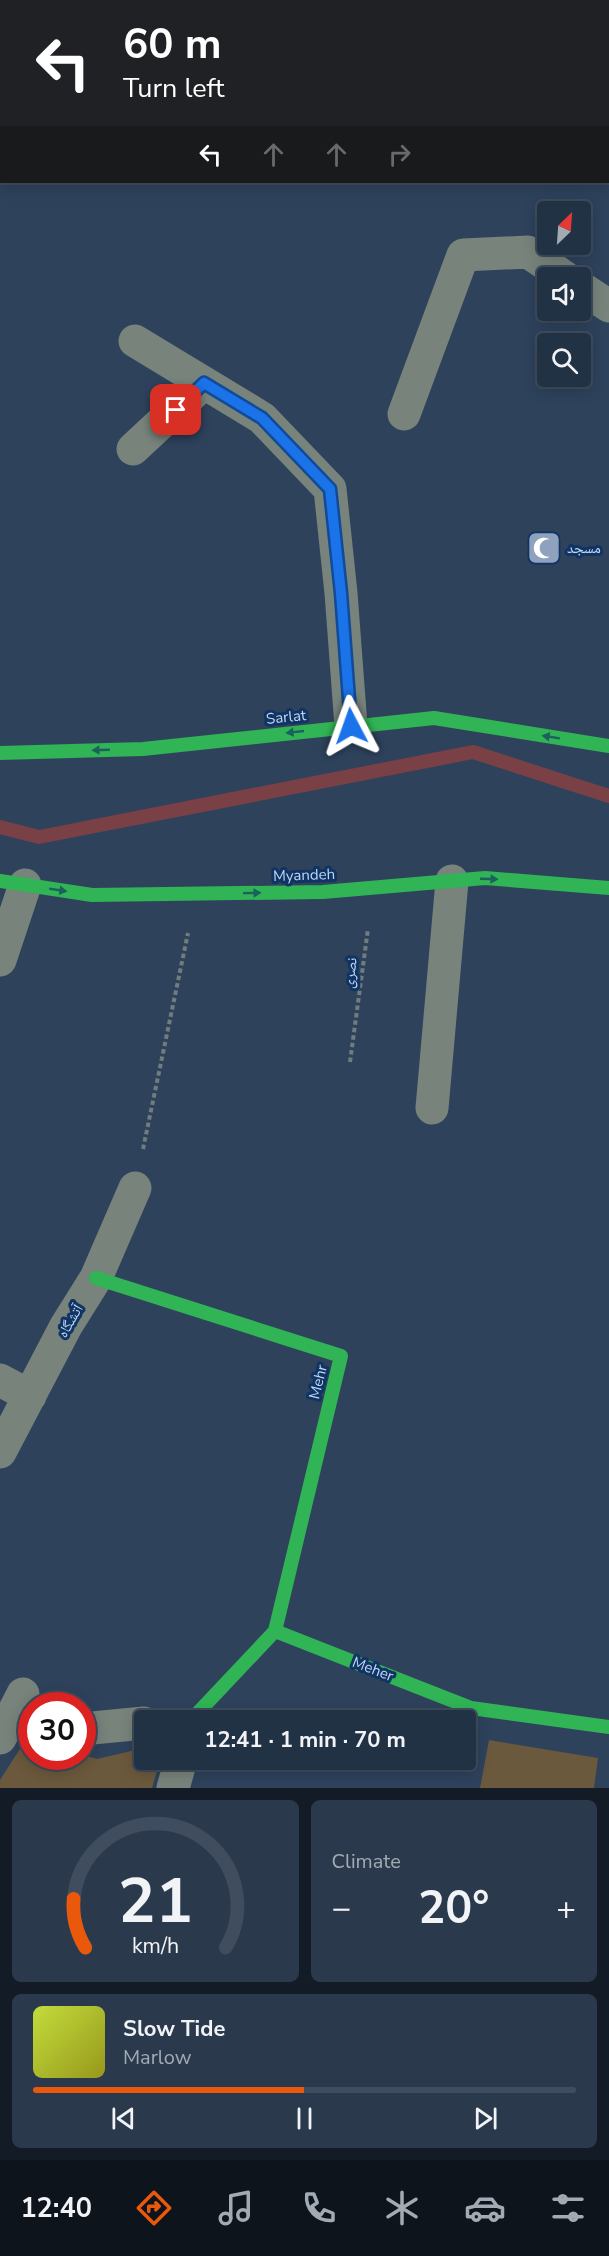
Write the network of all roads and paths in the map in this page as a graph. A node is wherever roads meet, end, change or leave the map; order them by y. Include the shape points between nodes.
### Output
1 (550, 267) edge
2 (591, 294) edge
3 (609, 306) edge
4 (135, 341) dead end
5 (204, 383) junction
6 (404, 414) dead end
7 (133, 449) dead end
8 (351, 726) junction
9 (609, 746) edge
10 (0, 753) edge
11 (452, 881) junction
12 (12, 883) edge
13 (373, 888) junction
14 (609, 888) edge
15 (196, 894) junction
16 (0, 960) edge
17 (350, 1062) dead end
18 (432, 1108) dead end
19 (135, 1188) joint
20 (96, 1278) junction
21 (0, 1380) edge
22 (30, 1396) junction
23 (0, 1452) edge
24 (275, 1631) junction
25 (18, 1701) edge
26 (200, 1710) edge
27 (134, 1724) edge
28 (609, 1727) edge
29 (96, 1728) edge
30 (0, 1738) edge
31 (178, 1770) edge
32 (173, 1788) edge

1 - 6 street via 528,252 463,255
2 - 3 street
4 - 5 street
5 - 7 street
5 - 8 street via 262,418 330,489
9 -> 8 street, Sarlat via 434,718
8 -> 10 street, Sarlat via 143,749
11 - 13 street, Myandeh
11 -> 14 street, Myandeh via 485,878
11 - 18 street
12 -> 15 street, Myandeh via 92,895
12 - 16 street
15 -> 13 street, Myandeh
13 - 17 path, نصری
15 - 19 path
19 - 20 street, آتشگاه
20 - 22 street, آتشگاه
20 - 24 street, Mehr via 341,1356
21 - 22 street
22 - 23 street, آتشگاه
24 - 26 street
24 - 28 street, Meher via 471,1708
25 - 30 street
27 - 29 street
31 - 32 street

